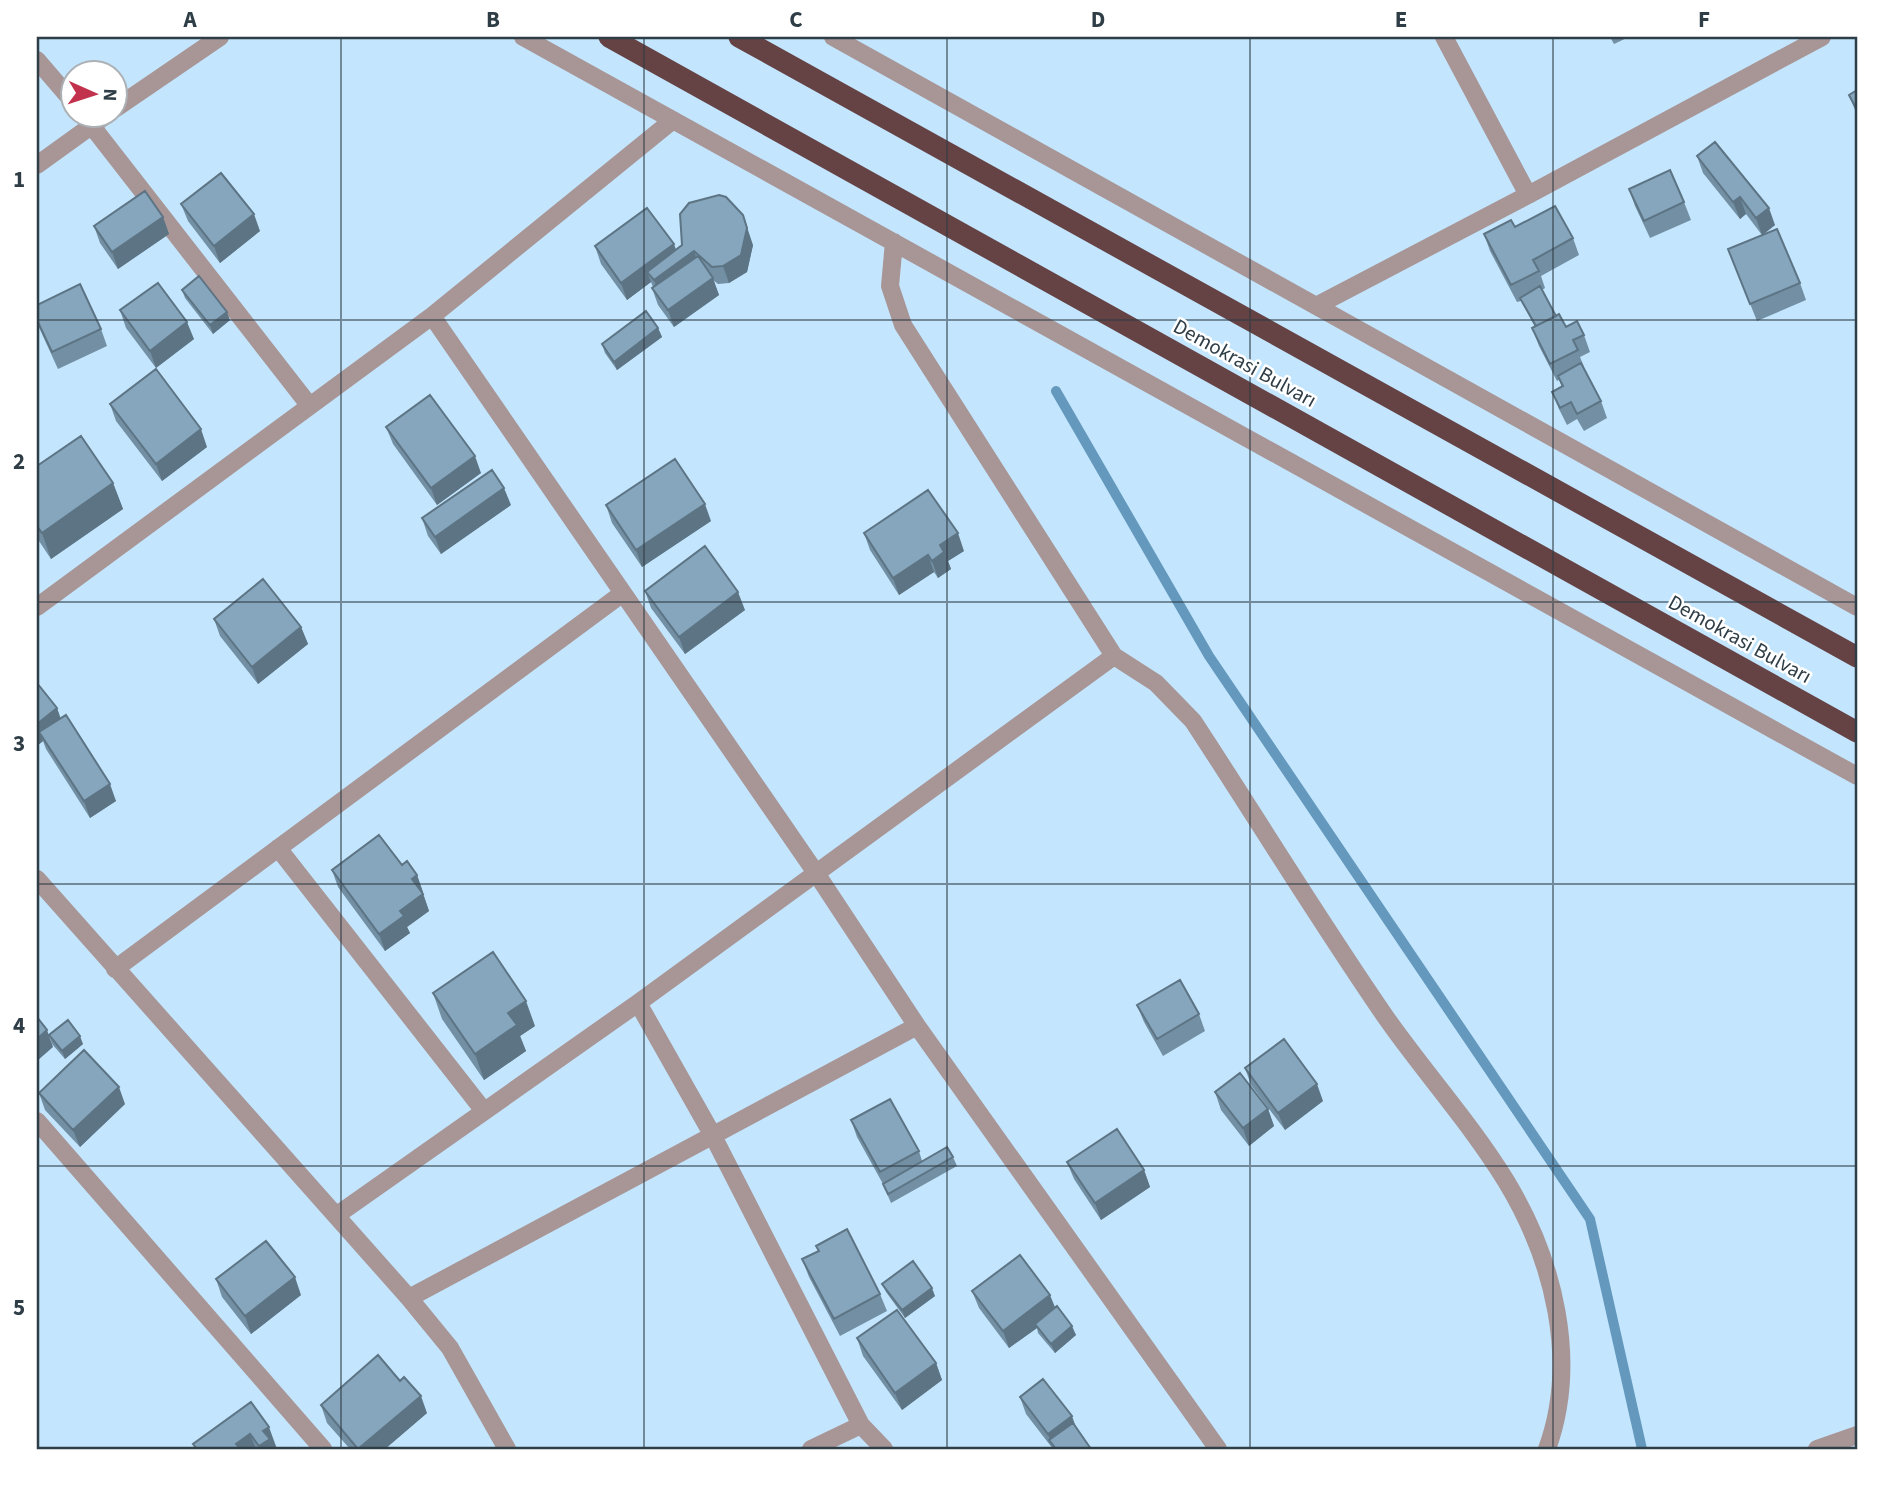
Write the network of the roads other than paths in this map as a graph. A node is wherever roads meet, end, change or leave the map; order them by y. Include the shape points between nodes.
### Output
1 (220, 37) edge
2 (523, 37) edge
3 (609, 37) edge
4 (739, 37) edge
5 (832, 37) edge
6 (1444, 37) edge
7 (1818, 38) edge
8 (37, 60) edge
9 (60, 87) edge
10 (130, 98) edge
11 (673, 120) junction
12 (80, 130) edge
13 (101, 130) edge
14 (37, 165) edge
15 (1528, 195) junction
16 (894, 242) junction
17 (1316, 306) junction
18 (432, 316) junction
19 (309, 405) junction
20 (623, 593) junction
21 (40, 597) edge
22 (1857, 607) edge
23 (1114, 656) junction
24 (1857, 657) edge
25 (1857, 732) edge
26 (1857, 776) edge
27 (278, 848) junction
28 (816, 873) junction
29 (37, 879) edge
30 (115, 969) junction
31 (638, 1003) junction
32 (917, 1026) junction
33 (484, 1111) junction
34 (37, 1121) edge
35 (712, 1134) junction
36 (337, 1215) junction
37 (409, 1298) junction
38 (861, 1425) junction
39 (1857, 1436) edge
40 (323, 1449) edge
41 (507, 1449) edge
42 (811, 1449) edge
43 (884, 1449) edge
44 (1218, 1449) edge
45 (1547, 1449) edge
46 (1817, 1449) edge

1 - 10 street
2 - 11 street
3 - 25 highway, Demokrasi Bulvarı
4 - 24 highway, Demokrasi Bulvarı
5 - 17 street
6 - 15 street
7 - 15 street
8 - 9 street
11 - 16 street
11 - 18 street
12 - 14 street
13 - 19 street
15 - 17 street
16 - 23 street via 890,286 903,325
16 - 26 street
17 - 22 street
18 - 19 street
18 - 20 street
19 - 21 street
20 - 27 street
20 - 28 street
23 - 28 street
23 - 45 street via 1156,683 1193,722 1387,1018 1505,1181 1528,1222 1547,1272 1558,1321 1563,1381 1558,1419
27 - 30 street
27 - 33 street
28 - 31 street
28 - 32 street
29 - 30 street
30 - 36 street
31 - 33 street
31 - 35 street
32 - 35 street
32 - 44 street
33 - 36 street
34 - 40 street
35 - 37 street
35 - 38 street
36 - 37 street
37 - 41 street via 450,1348
38 - 42 street
38 - 43 street
39 - 46 street

